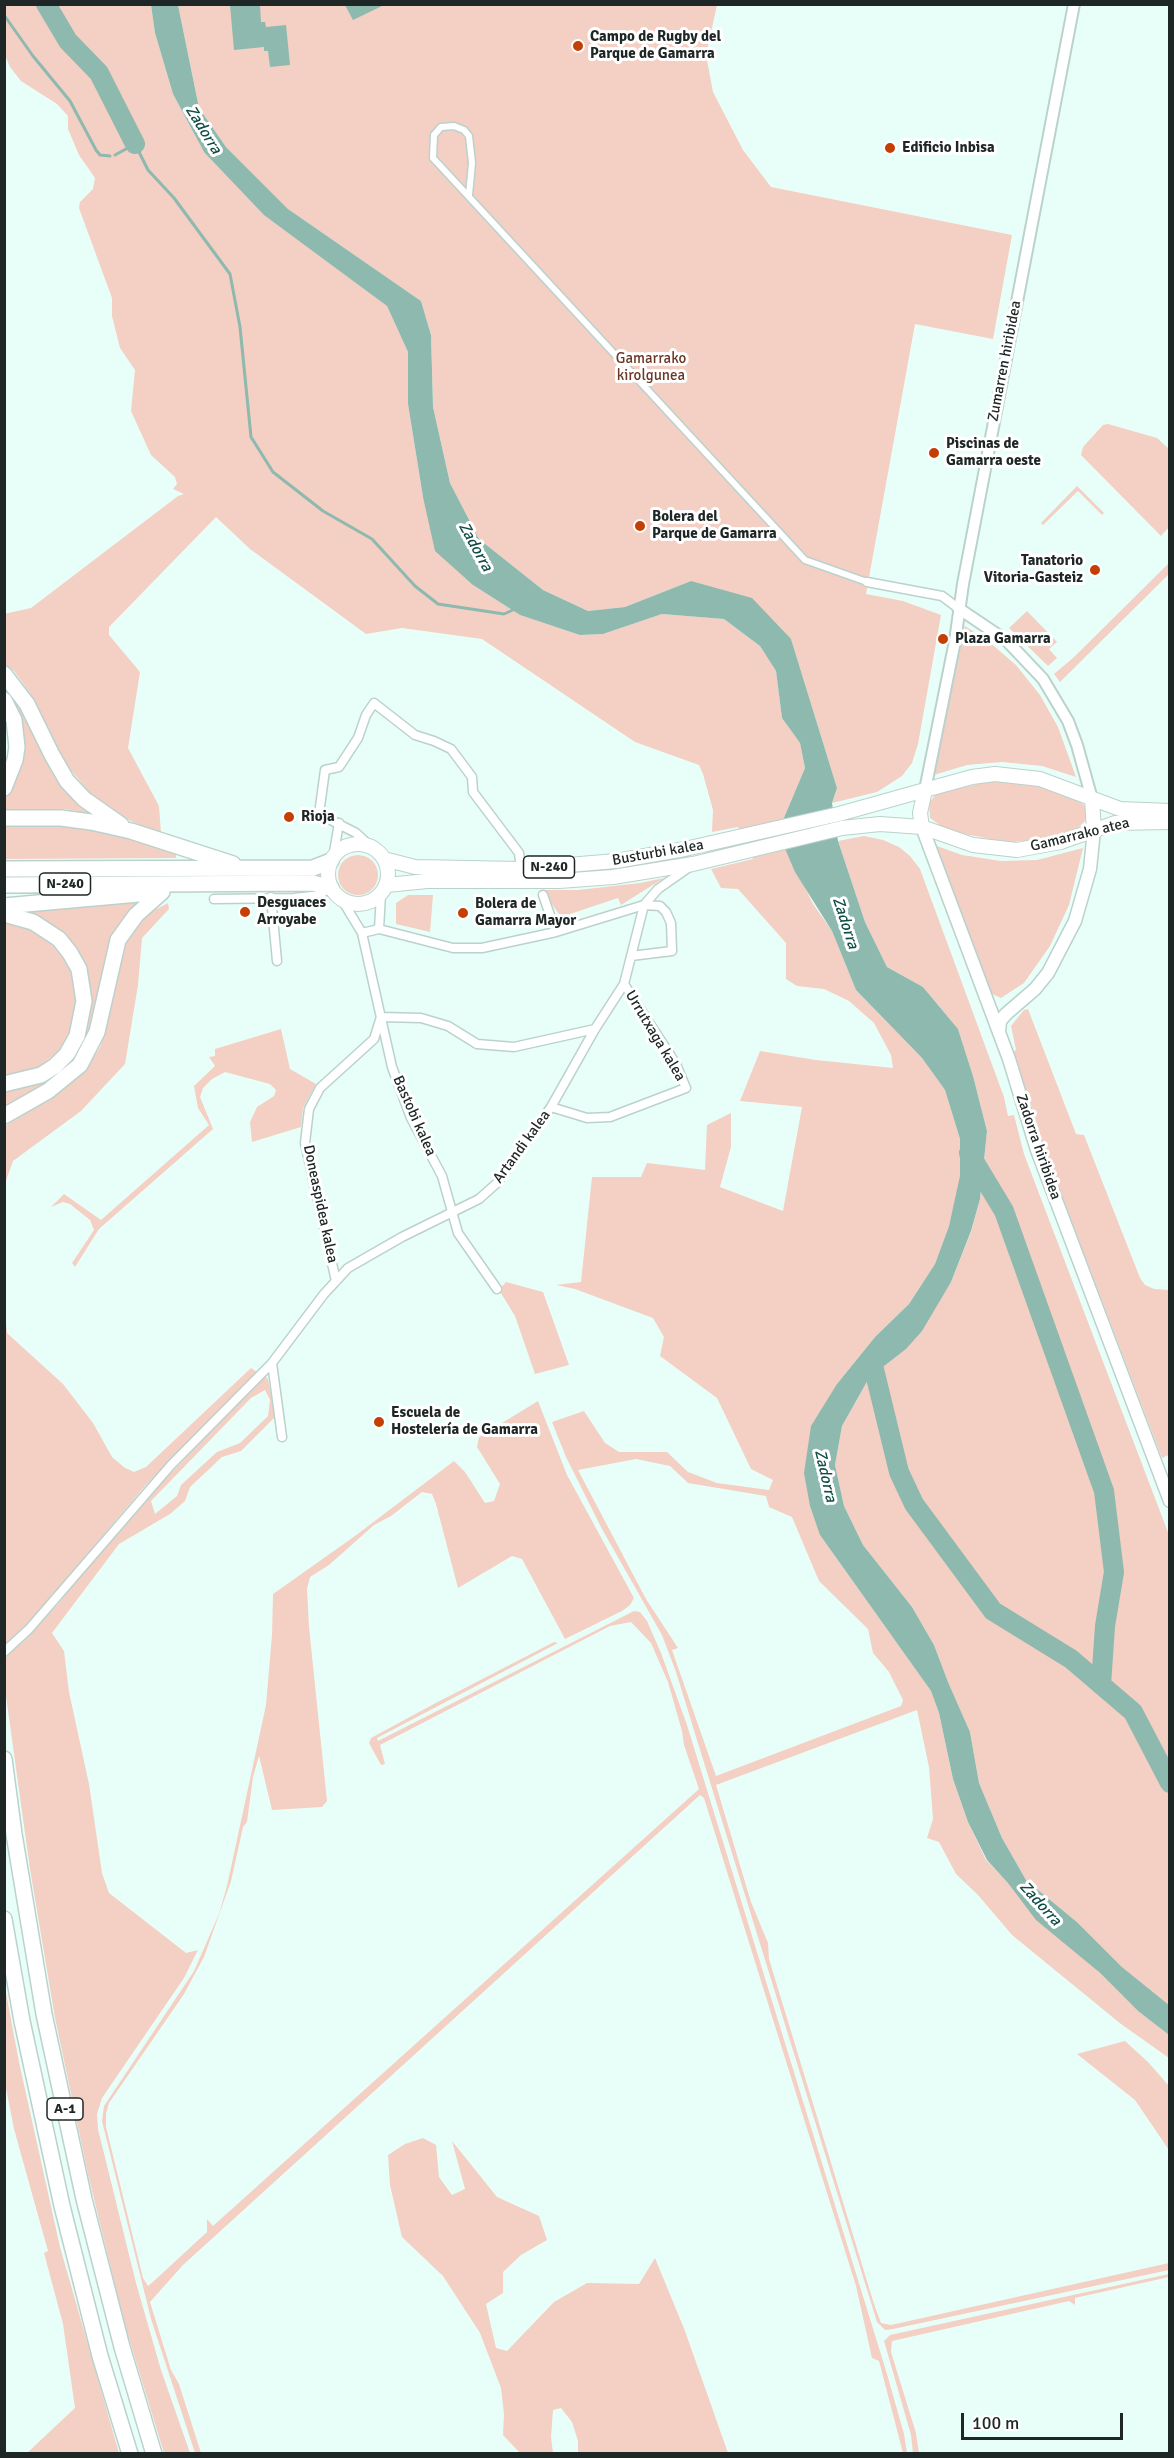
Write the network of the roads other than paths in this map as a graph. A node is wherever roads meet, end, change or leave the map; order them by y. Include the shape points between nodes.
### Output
1 (1074, 4) edge
2 (469, 195) junction
3 (867, 582) joint
4 (958, 608) junction
5 (4, 674) edge
6 (4, 700) edge
7 (4, 788) edge
8 (925, 790) junction
9 (1092, 799) junction
10 (1170, 811) edge
11 (4, 818) edge
12 (1170, 822) edge
13 (339, 823) junction
14 (922, 827) junction
15 (1094, 830) junction
16 (131, 831) junction
17 (370, 846) junction
18 (384, 859) junction
19 (332, 860) junction
20 (520, 864) junction
21 (693, 864) junction
22 (247, 868) junction
23 (4, 869) edge
24 (199, 884) junction
25 (4, 885) edge
26 (329, 887) junction
27 (384, 889) junction
28 (162, 892) junction
29 (543, 895) dead end
30 (271, 897) junction
31 (214, 899) dead end
32 (342, 900) junction
33 (644, 905) junction
34 (4, 906) edge
35 (4, 914) edge
36 (379, 929) junction
37 (556, 932) junction
38 (362, 933) junction
39 (631, 956) junction
40 (277, 961) dead end
41 (624, 984) junction
42 (986, 1001) junction
43 (1015, 1005) junction
44 (382, 1017) junction
45 (595, 1029) junction
46 (999, 1035) junction
47 (4, 1084) edge
48 (551, 1107) junction
49 (4, 1116) edge
50 (453, 1212) junction
51 (336, 1281) junction
52 (497, 1289) dead end
53 (272, 1363) junction
54 (282, 1437) dead end
55 (1165, 1475) edge
56 (1170, 1501) edge
57 (4, 1652) edge
58 (4, 1759) edge
59 (4, 1919) edge
60 (130, 2454) edge
61 (154, 2454) edge

1 - 4 street, Zumarren hiribidea
2 - 2 street via 469,136 454,126 441,127 434,135 434,158
2 - 3 street via 805,560
3 - 4 street via 942,596
4 - 8 street, Zumarren hiribidea
4 - 9 street via 1007,641 1043,679 1068,721
5 - 16 highway via 27,704 67,781 84,799
6 - 7 highway via 14,720 17,741 15,760
8 - 9 main road, Gamarrako atea via 995,774 1051,782
8 - 14 main road, Zadorra hiribidea via 920,813
8 - 20 main road, Busturbi kalea / N-240 via 714,843 616,861
9 - 10 main road, Gamarrako atea via 1120,809
9 - 15 main road
11 - 16 highway via 61,818
12 - 15 main road, Gamarrako atea via 1115,823
13 - 17 street
13 - 19 street
13 - 20 street via 319,814 325,770 339,767 374,703 414,735 451,749 472,777 473,792 519,853
14 - 15 main road, Gamarrako atea via 973,845 1017,850 1046,846
14 - 21 main road, Busturbi kalea / N-240 via 880,824 842,828
14 - 42 main road, Zadorra hiribidea
15 - 43 main road via 1090,868 1075,921 1048,973
16 - 22 highway
17 - 18 main road, N-240
17 - 19 main road, N-240 via 349,845
18 - 20 main road, Busturbi kalea / N-240 via 415,867
18 - 27 main road via 388,867
19 - 22 highway, N-240 via 313,868
19 - 26 main road
21 - 27 main road, Busturbi kalea / N-240 via 602,878 427,881
21 - 33 street via 658,889
22 - 23 highway, N-240
24 - 25 highway, N-240
24 - 26 highway, N-240 via 313,883
24 - 28 highway
26 - 30 street via 321,895
26 - 32 main road
27 - 32 main road, N-240 via 363,904
27 - 36 street
28 - 34 highway
28 - 49 highway via 136,915 118,940 97,1032 80,1065
29 - 37 street
30 - 31 street
30 - 40 street
32 - 38 street, Bastobi kalea
33 - 37 street
33 - 39 street, Artandi kalea
33 - 39 street via 660,906 666,912 671,923 672,951
35 - 47 highway via 33,922 59,939 79,969 84,1001 77,1036 67,1054 41,1075
36 - 37 street via 453,948 482,948
36 - 38 street
38 - 44 street, Bastobi kalea
39 - 41 street, Artandi kalea
41 - 45 street, Artandi kalea
41 - 48 street, Urrutxaga kalea via 676,1064 687,1088 610,1117 587,1118
42 - 43 main road via 994,1006
42 - 46 main road, Zadorra hiribidea
43 - 46 main road via 1000,1022
44 - 45 street via 421,1018 448,1026 477,1044 514,1047
44 - 50 street, Bastobi kalea via 392,1067 411,1118 442,1176
44 - 51 street, Doneaspidea kalea via 374,1039 320,1088 309,1109 306,1143
45 - 48 street, Artandi kalea
46 - 55 main road, Zadorra hiribidea via 1036,1150
48 - 50 street, Artandi kalea via 497,1184
50 - 51 street, Artandi kalea via 348,1268
50 - 52 street, Bastobi kalea via 459,1233
51 - 53 street, Artandi kalea
53 - 54 street
53 - 57 street, Artandi kalea via 171,1465 29,1629
55 - 56 main road, Zadorra hiribidea
58 - 61 highway, A-1 via 44,2014 84,2199
59 - 60 highway, A-1 via 62,2206 100,2356

